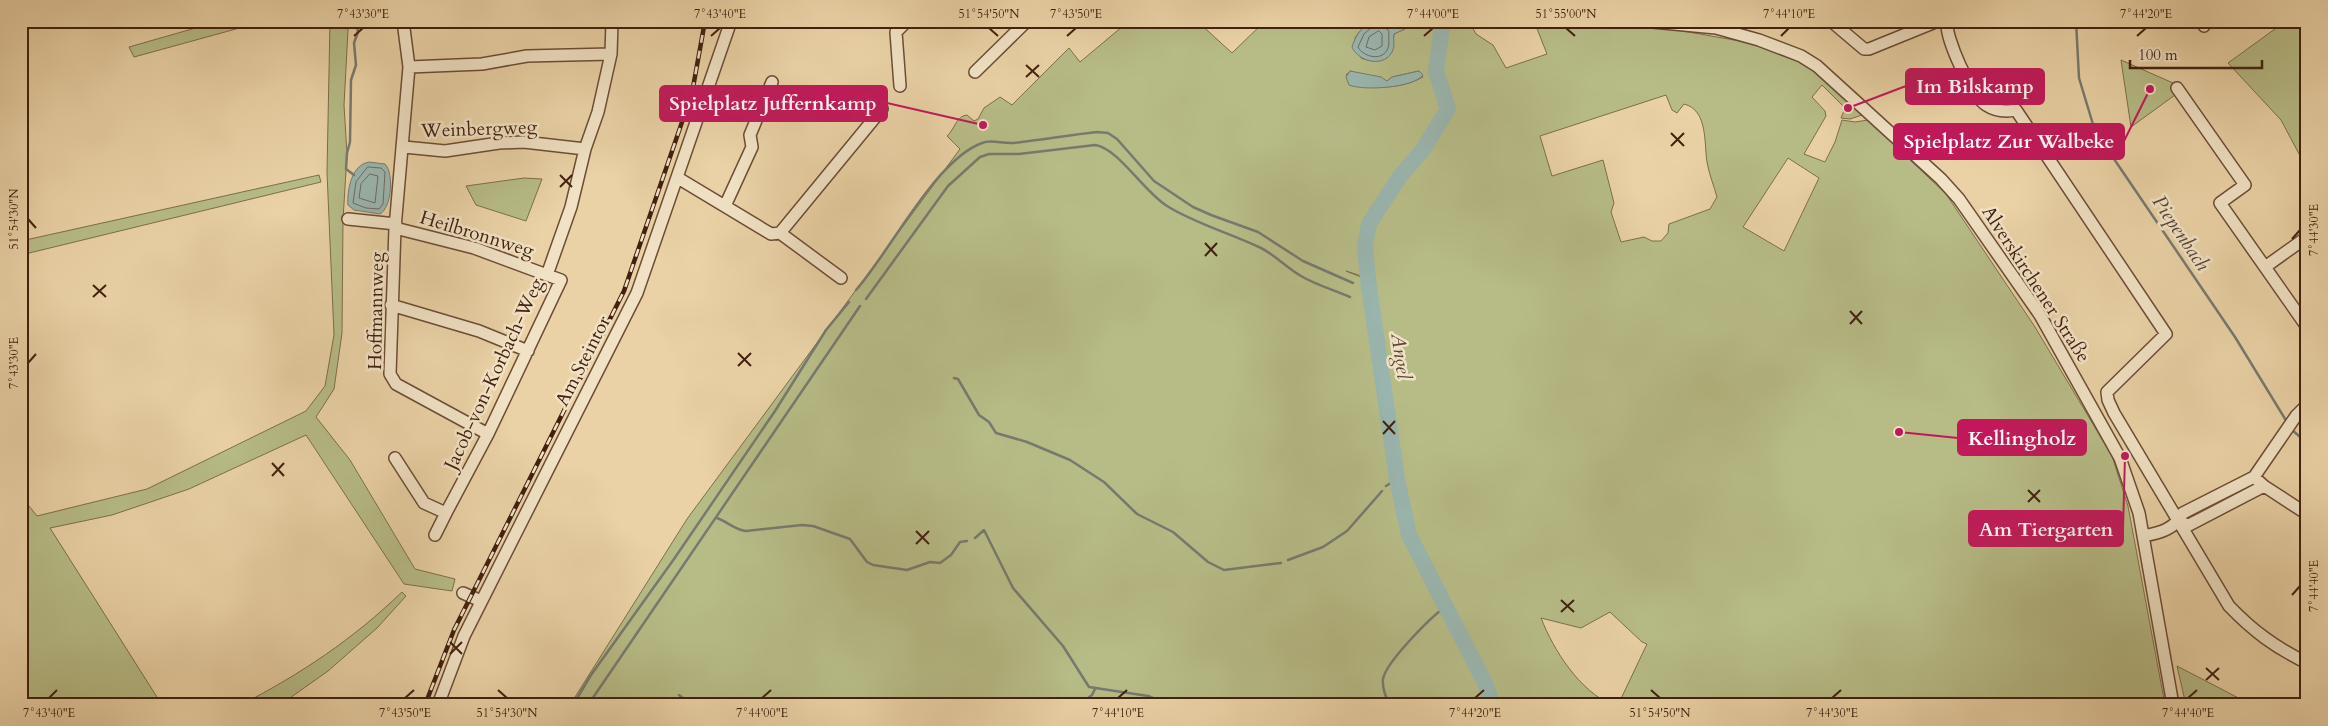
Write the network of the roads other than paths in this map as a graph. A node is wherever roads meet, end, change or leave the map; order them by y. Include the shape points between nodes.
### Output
1 (403, 21) edge
2 (612, 21) edge
3 (731, 21) edge
4 (907, 21) edge
5 (1027, 21) edge
6 (1642, 21) edge
7 (1831, 21) edge
8 (1938, 21) edge
9 (1947, 21) edge
10 (1718, 25) edge
11 (611, 54) junction
12 (409, 68) junction
13 (975, 72) dead end
14 (772, 82) dead end
15 (900, 86) dead end
16 (2177, 88) dead end
17 (882, 109) dead end
18 (404, 147) junction
19 (586, 149) junction
20 (678, 178) junction
21 (725, 206) junction
22 (348, 219) dead end
23 (396, 226) junction
24 (780, 233) junction
25 (2307, 237) edge
26 (2265, 267) junction
27 (547, 275) junction
28 (841, 278) dead end
29 (391, 305) junction
30 (2307, 327) edge
31 (528, 351) junction
32 (2307, 405) edge
33 (2093, 408) junction
34 (2114, 413) junction
35 (488, 434) junction
36 (395, 458) dead end
37 (2254, 477) junction
38 (2264, 486) junction
39 (446, 513) junction
40 (2307, 514) edge
41 (2178, 522) junction
42 (435, 535) dead end
43 (2143, 536) junction
44 (463, 594) dead end
45 (481, 600) junction
46 (2307, 663) edge
47 (438, 705) edge
48 (2174, 705) edge

1 - 12 street, Hoffmannweg
2 - 11 street, Jacob-von-Korbach-Weg
3 - 20 street, Am Steintor
4 - 15 street via 896,32
5 - 13 street
6 - 10 street, Alverskirchener Straße
7 - 8 street via 1864,49
9 - 34 street via 1946,28 1961,67 1977,95 1993,109 2016,110 2166,334 2107,392
10 - 33 street, Alverskirchener Straße via 1807,59 1941,179 1959,199 2040,315
11 - 12 street via 527,56 482,64
11 - 19 street, Jacob-von-Korbach-Weg
12 - 18 street, Hoffmannweg
14 - 21 street via 750,135 752,147
16 - 26 street via 2245,184 2220,203
17 - 24 street
18 - 19 street, Weinbergweg via 445,151 524,142
18 - 23 street, Hoffmannweg
19 - 27 street, Jacob-von-Korbach-Weg via 571,206
20 - 21 street
20 - 45 street, Am Steintor via 637,293
21 - 24 street via 771,234
22 - 23 street
23 - 27 street, Heilbronnweg via 474,248
23 - 29 street, Hoffmannweg
24 - 28 street
25 - 26 street
26 - 30 street
27 - 31 street, Jacob-von-Korbach-Weg via 561,280
29 - 31 street via 479,331
29 - 35 street, Hoffmannweg via 390,374 396,384
31 - 35 street, Jacob-von-Korbach-Weg
32 - 37 street
33 - 34 street
33 - 43 street, Alverskirchener Straße via 2131,484
34 - 41 street
35 - 39 street, Jacob-von-Korbach-Weg
36 - 39 street via 424,503
37 - 38 street
37 - 41 street via 2183,512
38 - 40 street
38 - 41 street via 2189,525
39 - 42 street, Jacob-von-Korbach-Weg
41 - 43 street via 2162,532
41 - 46 street via 2229,606 2274,647
43 - 48 street, Alverskirchener Straße
44 - 45 street
45 - 47 street, Am Steintor via 450,668

